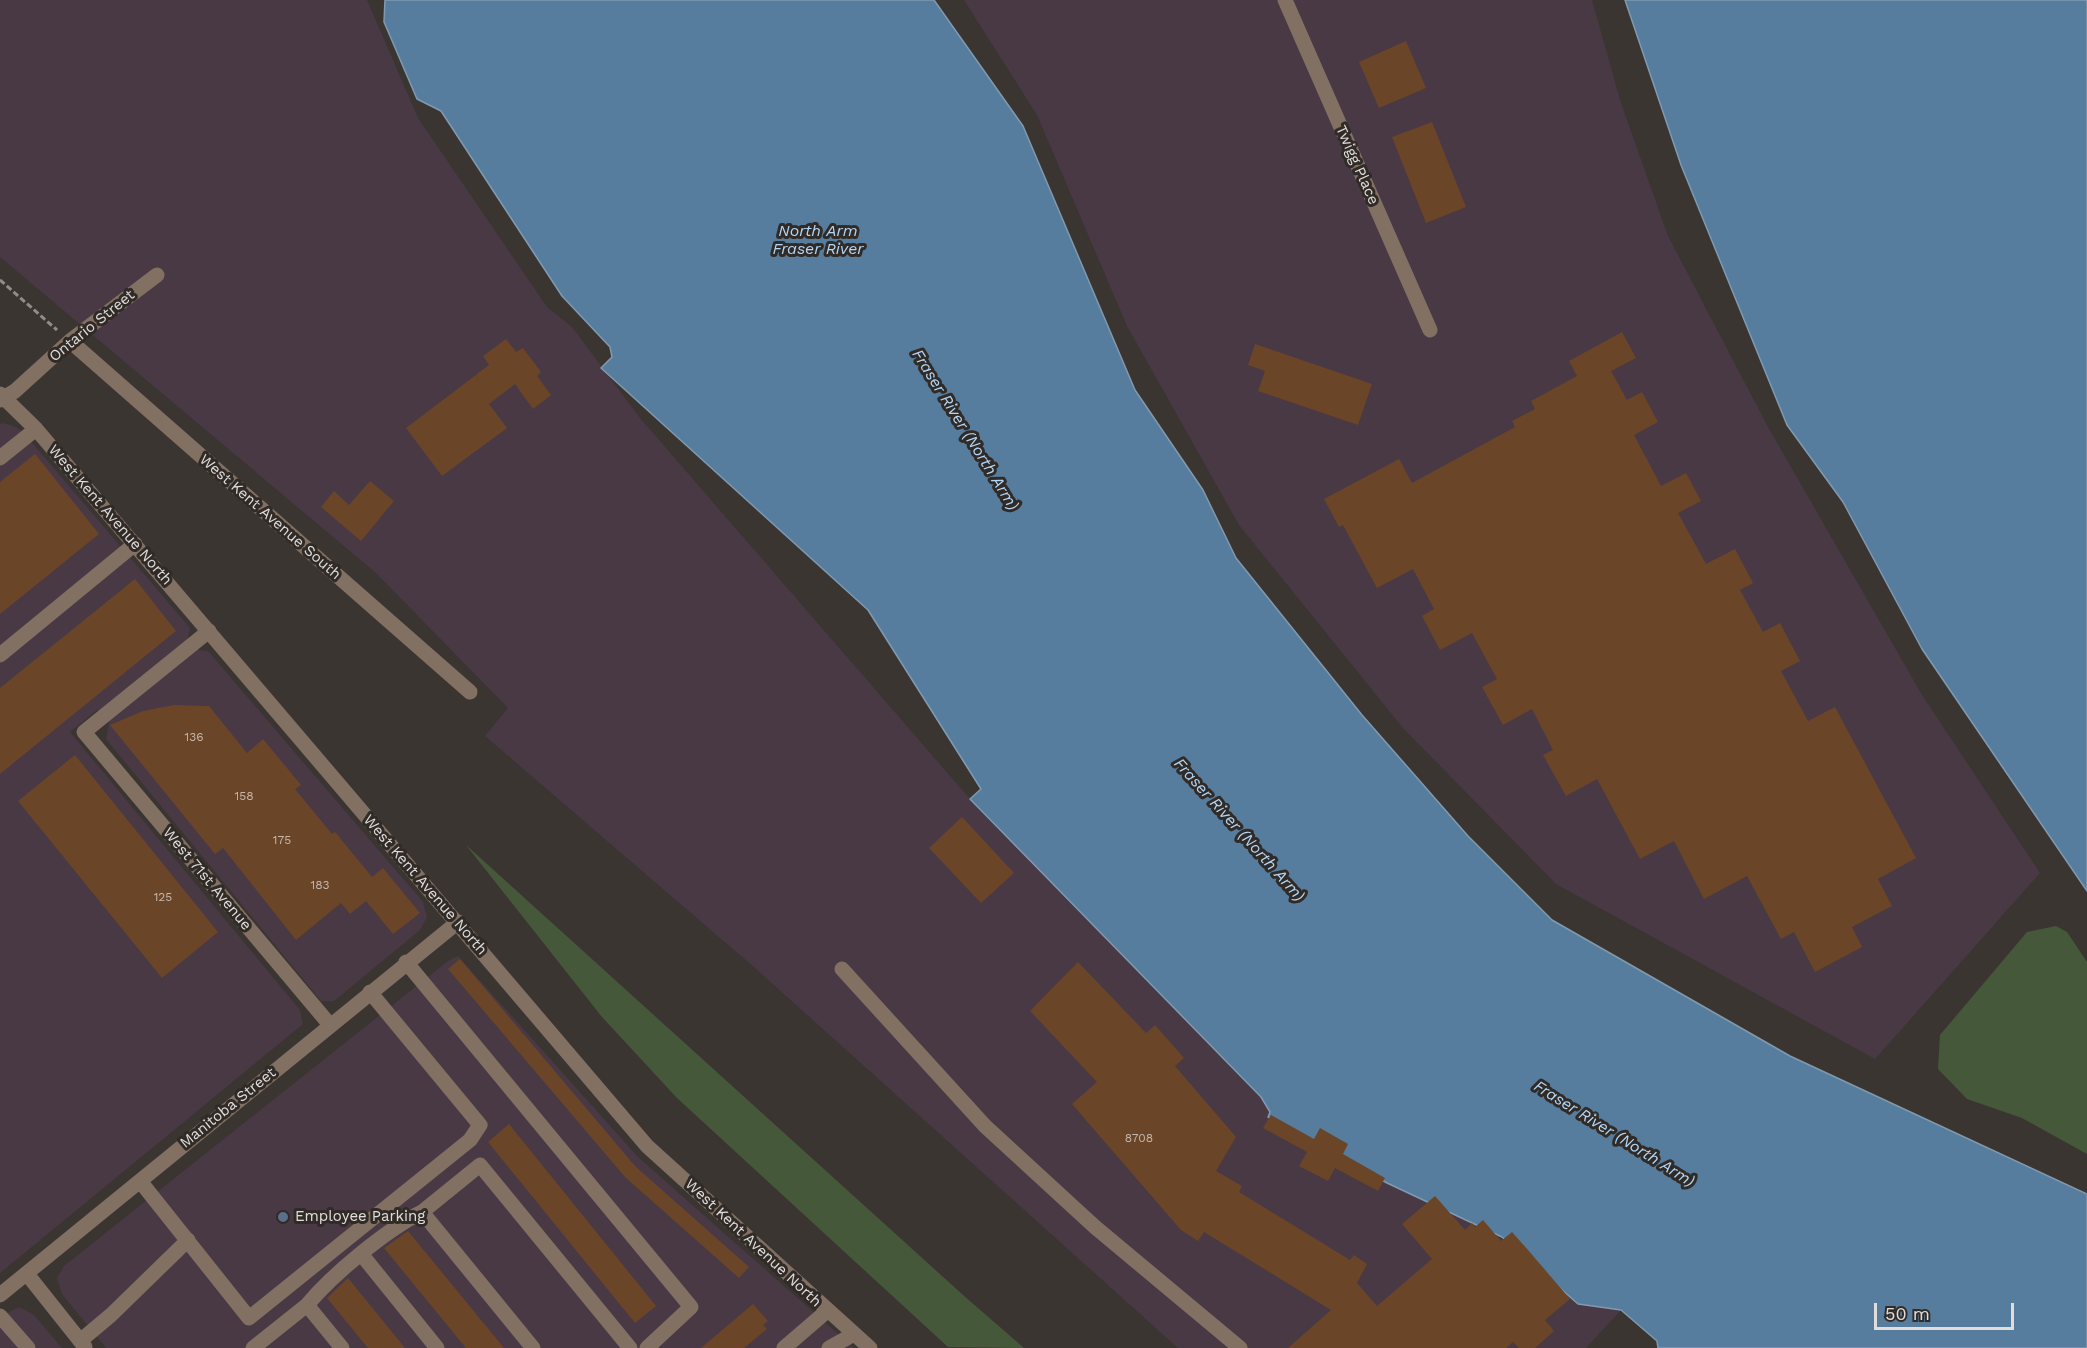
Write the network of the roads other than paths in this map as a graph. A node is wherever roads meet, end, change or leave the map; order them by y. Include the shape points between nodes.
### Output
1 (1285, 0) edge
2 (157, 276) dead end
3 (1430, 330) dead end
4 (70, 341) junction
5 (2, 397) edge
6 (36, 429) junction
7 (0, 458) edge
8 (135, 544) junction
9 (209, 631) junction
10 (0, 655) edge
11 (470, 692) dead end
12 (458, 922) junction
13 (406, 962) junction
14 (842, 969) dead end
15 (370, 992) junction
16 (330, 1025) junction
17 (140, 1181) junction
18 (422, 1212) junction
19 (188, 1240) junction
20 (362, 1255) junction
21 (27, 1274) junction
22 (0, 1295) edge
23 (307, 1305) junction
24 (826, 1311) junction
25 (0, 1316) edge
26 (854, 1334) junction
27 (83, 1344) edge
28 (28, 1348) edge
29 (253, 1348) edge
30 (342, 1348) edge
31 (437, 1348) edge
32 (533, 1348) edge
33 (630, 1348) edge
34 (647, 1348) edge
35 (784, 1348) edge
36 (829, 1348) edge
37 (870, 1348) edge
38 (1240, 1348) edge

1 - 3 street, Twigg Place
2 - 4 street, Ontario Street
4 - 5 street, Ontario Street via 28,381
4 - 11 street, West Kent Avenue South
5 - 6 street, West Kent Avenue North
6 - 7 street
6 - 8 street, West Kent Avenue North
8 - 9 street, West Kent Avenue North
8 - 10 street
9 - 12 street, West Kent Avenue North
9 - 16 street, West 71st Avenue via 84,732
12 - 13 street, Manitoba Street
12 - 24 street, West Kent Avenue North via 648,1146
13 - 15 street, Manitoba Street
13 - 34 street via 691,1307
14 - 38 street via 985,1126 1095,1227
15 - 16 street, Manitoba Street
15 - 19 street via 480,1125 470,1140 249,1318
16 - 17 street, Manitoba Street
17 - 19 street
17 - 21 street, Manitoba Street
18 - 20 street via 403,1221
18 - 32 street
18 - 33 street via 480,1165
19 - 27 street
20 - 23 street via 320,1289
20 - 31 street
21 - 22 street, Manitoba Street
21 - 27 street
23 - 29 street
23 - 30 street
24 - 26 street, West Kent Avenue North
24 - 35 street
25 - 28 street
26 - 36 street
26 - 37 street, West Kent Avenue North

